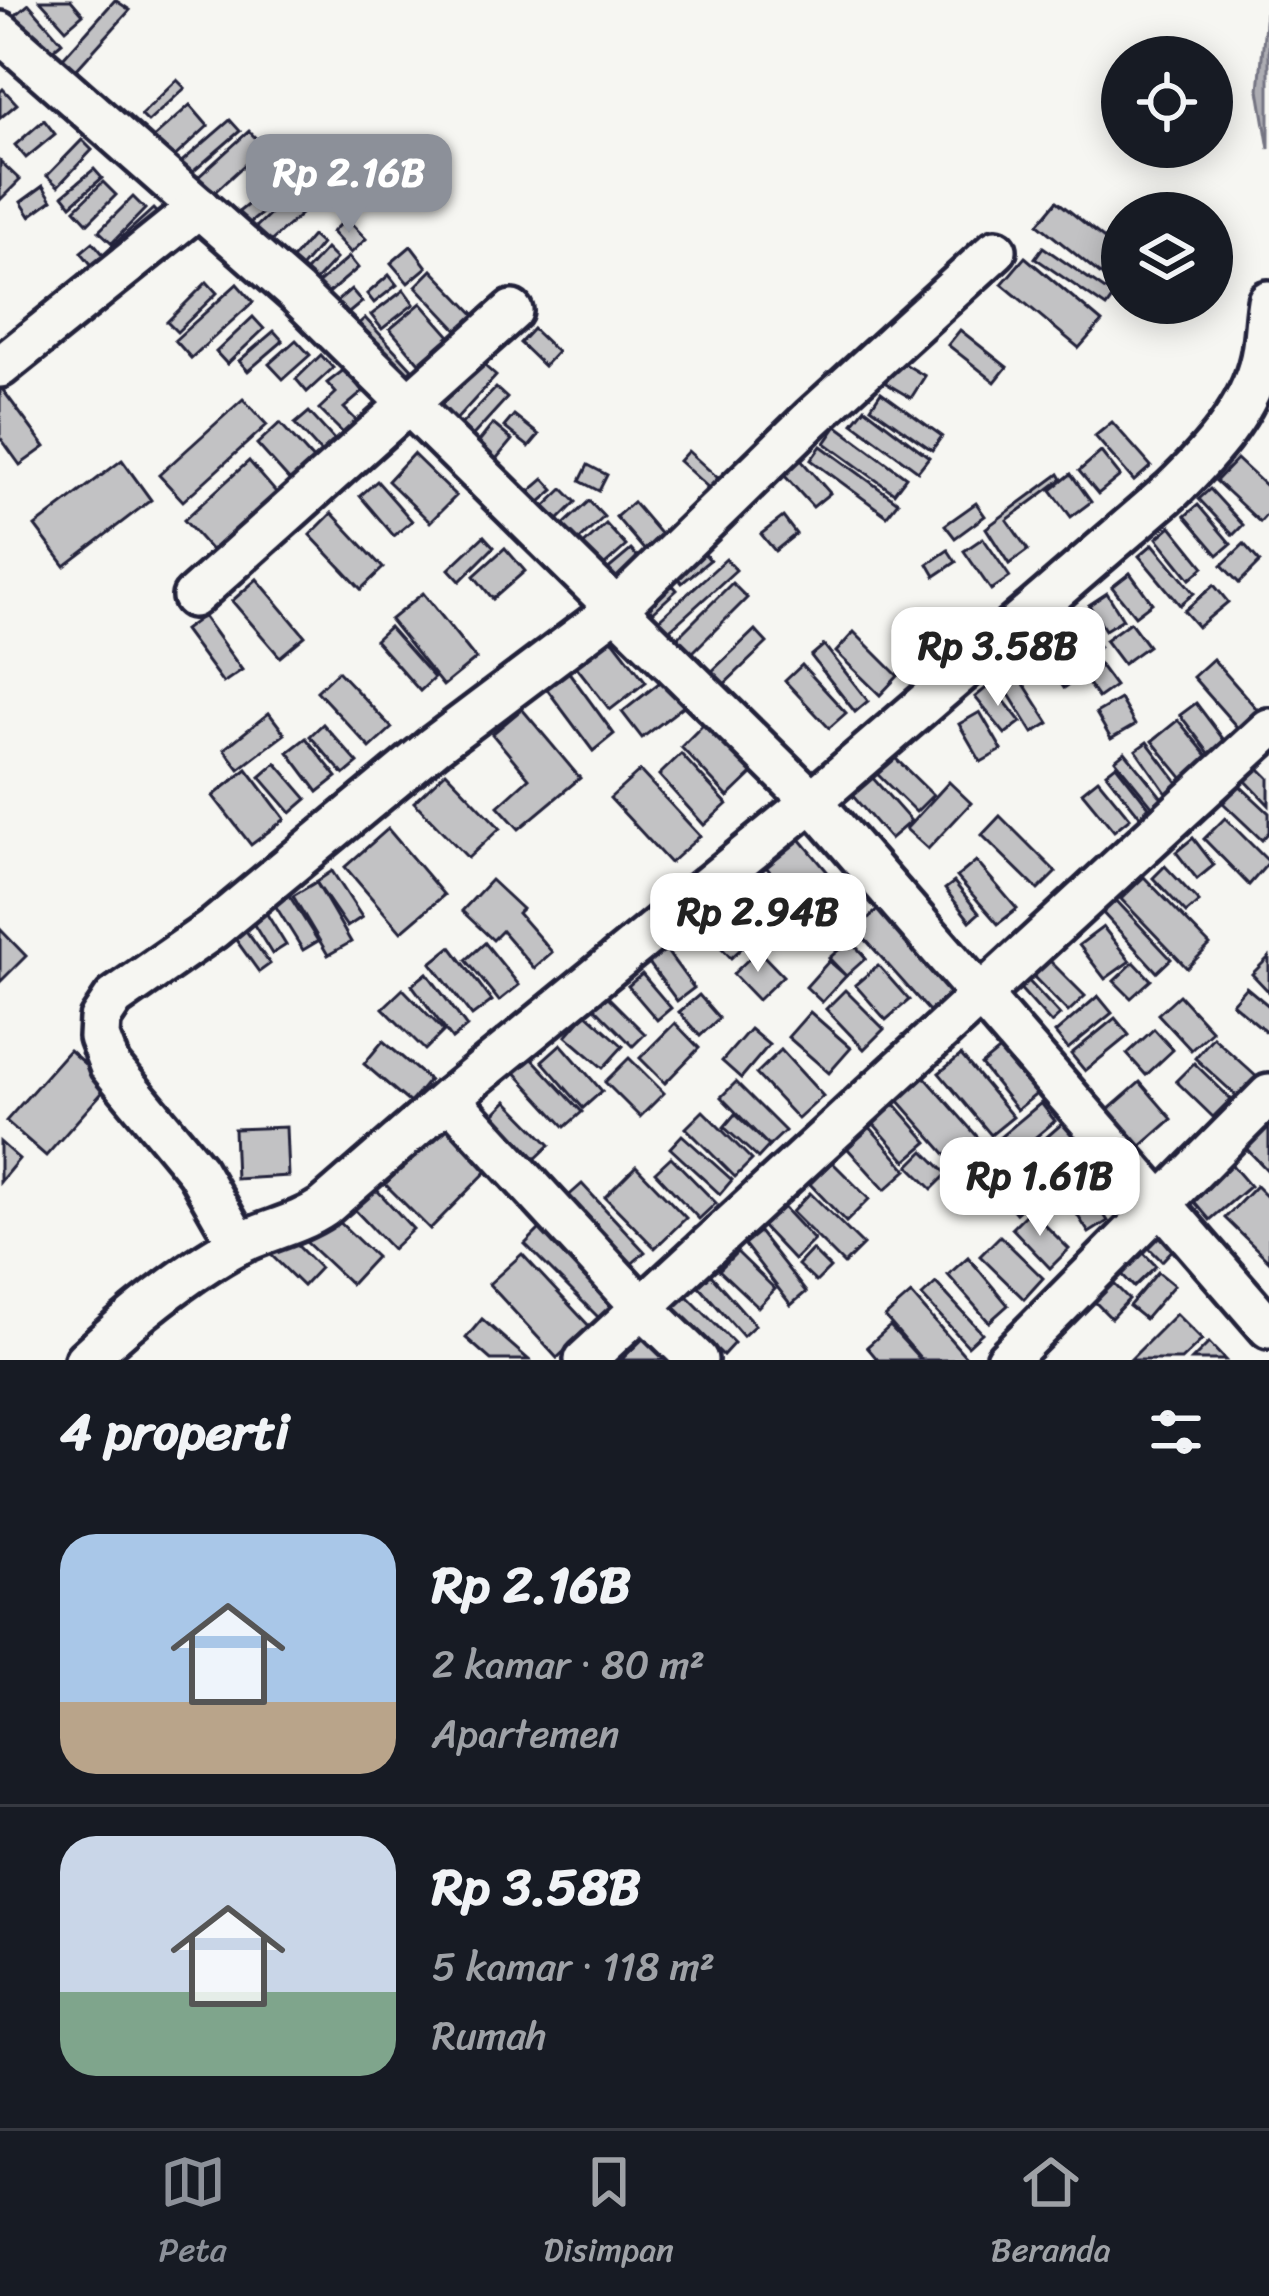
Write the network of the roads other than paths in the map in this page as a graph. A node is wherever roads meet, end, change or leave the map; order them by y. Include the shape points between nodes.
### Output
1 (0, 32) edge
2 (199, 207) junction
3 (996, 250) dead end
4 (1268, 302) edge
5 (512, 310) dead end
6 (0, 367) edge
7 (410, 406) junction
8 (193, 597) dead end
9 (616, 608) junction
10 (1269, 729) edge
11 (812, 801) junction
12 (982, 996) junction
13 (1269, 1095) edge
14 (449, 1098) junction
15 (1163, 1204) junction
16 (238, 1244) junction
17 (640, 1305) junction
18 (1269, 1328) edge
19 (85, 1360) edge
20 (585, 1360) edge
21 (697, 1360) edge
22 (1006, 1360) edge

1 - 2 street
2 - 6 street
2 - 7 street
3 - 9 street
4 - 11 street via 1261,362 1217,444
5 - 7 street
7 - 8 street
7 - 9 street
9 - 11 street
9 - 16 street via 213,929 114,998 100,1019 110,1066 196,1171
10 - 12 street
11 - 12 street
11 - 14 street
12 - 15 street
12 - 17 street
13 - 15 street
14 - 16 street via 324,1208
14 - 17 street
15 - 18 street
15 - 22 street
16 - 19 street
17 - 20 street
17 - 21 street

